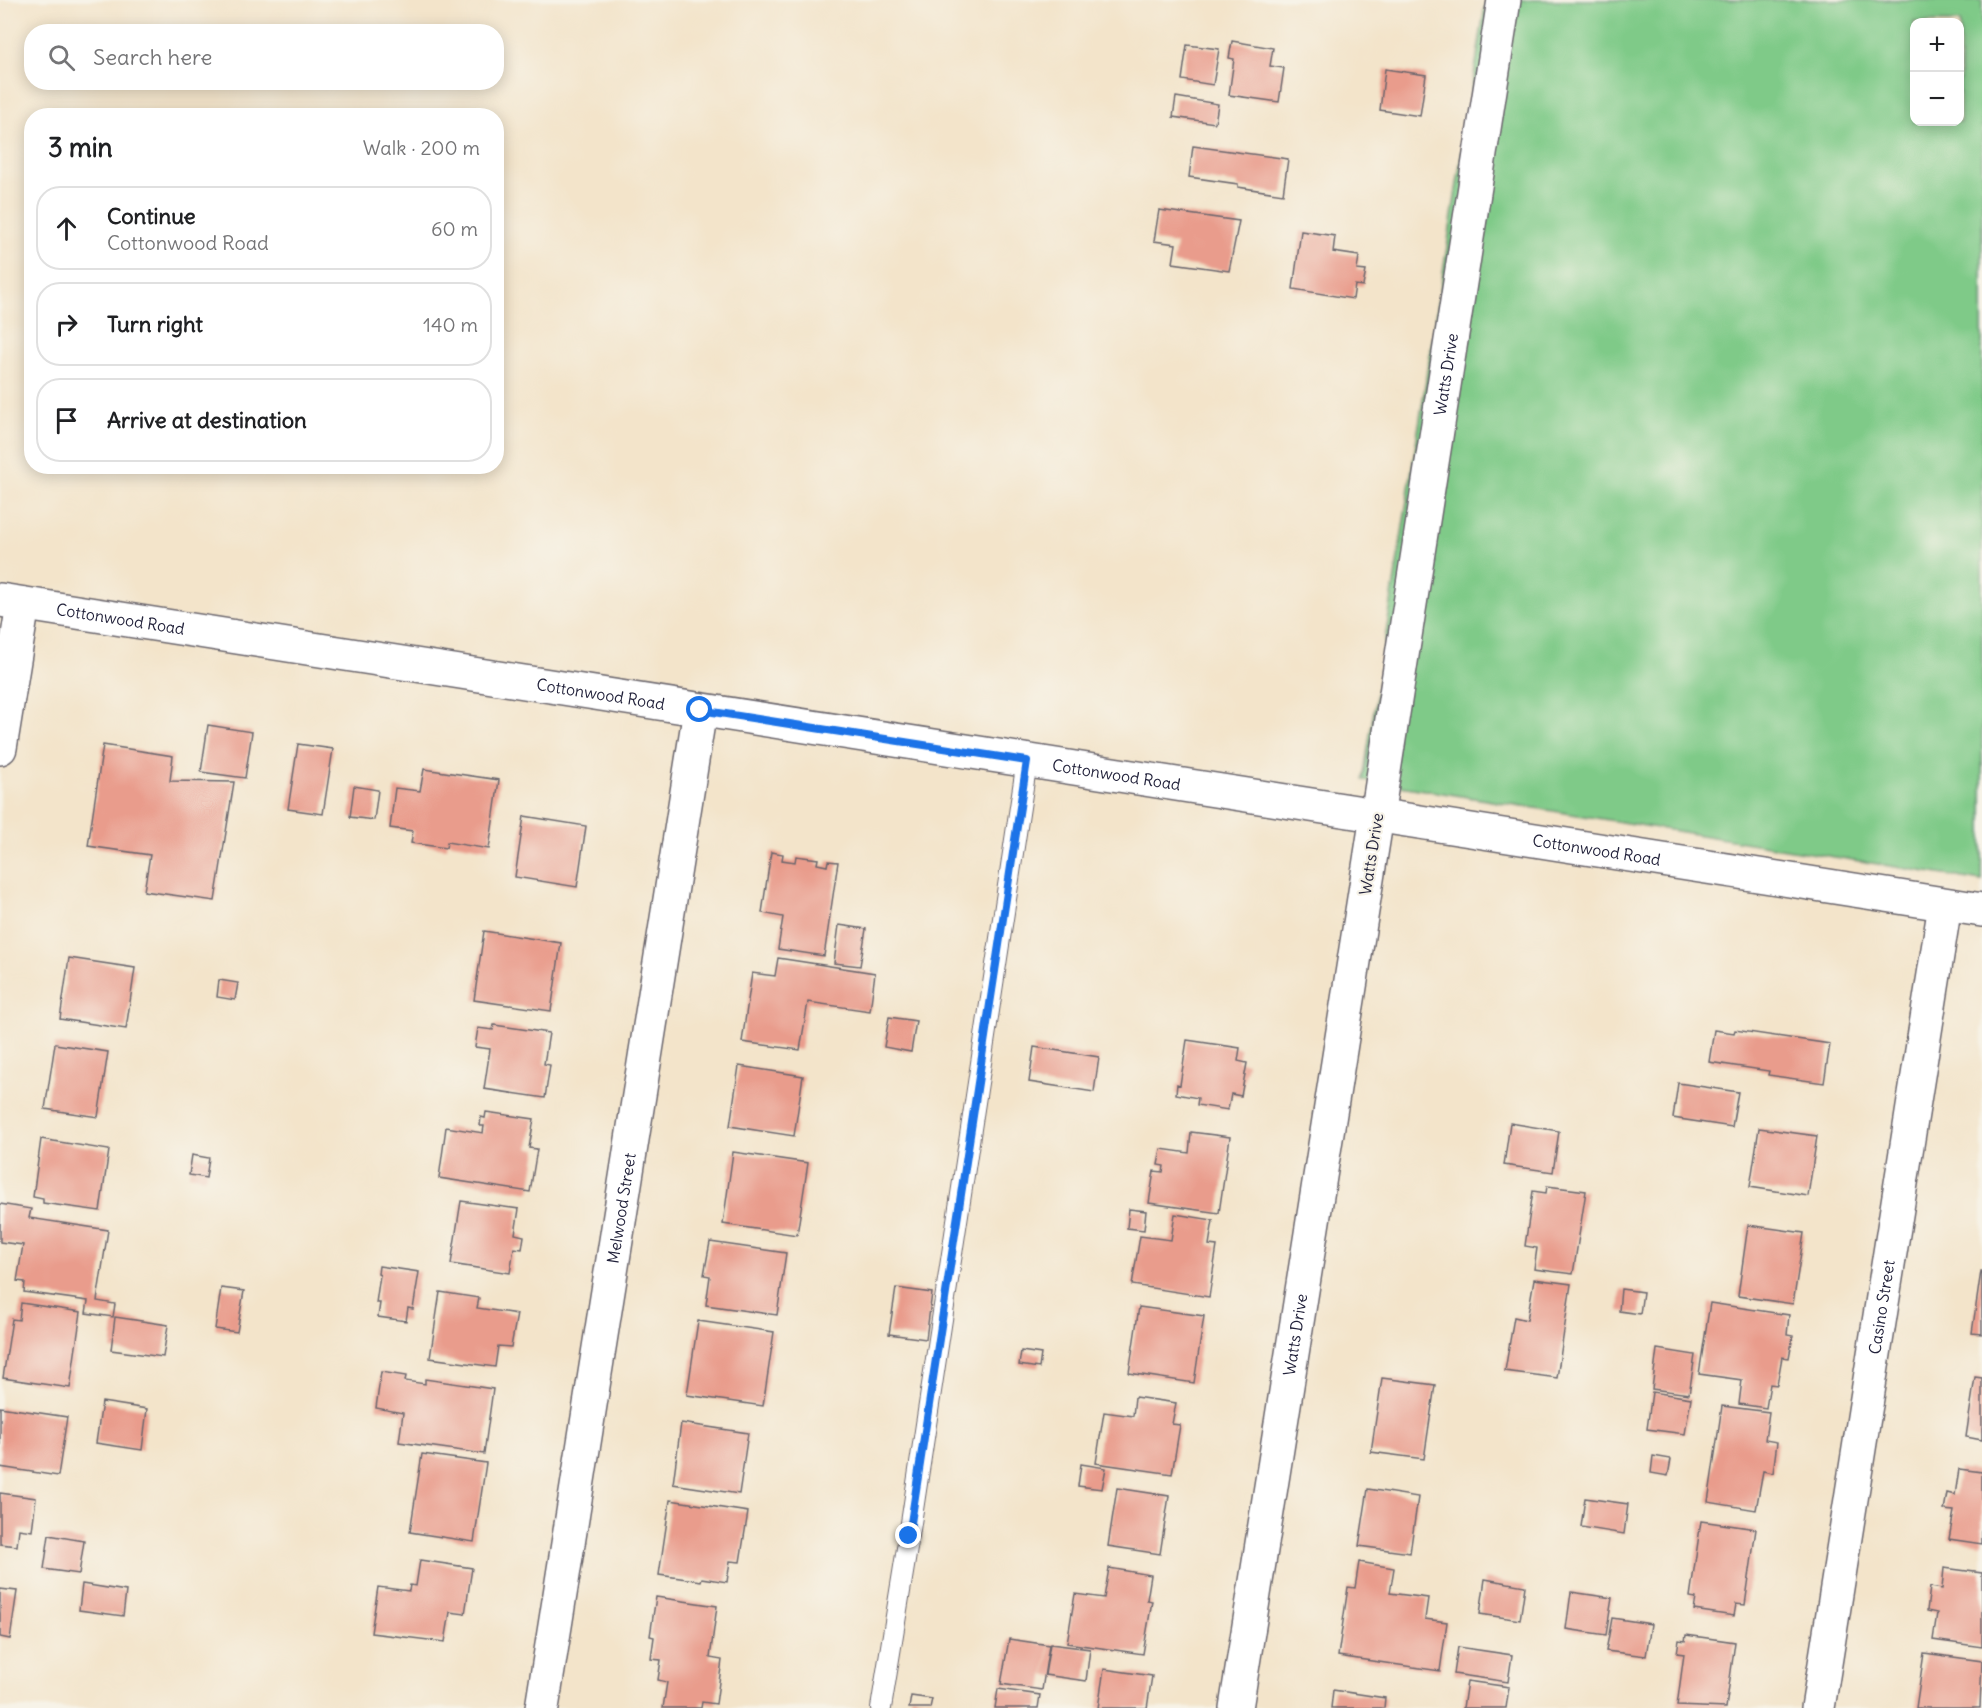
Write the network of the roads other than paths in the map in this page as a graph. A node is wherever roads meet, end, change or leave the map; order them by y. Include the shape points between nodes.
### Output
1 (1504, 0) edge
2 (11, 602) edge
3 (700, 710) junction
4 (0, 748) edge
5 (1027, 761) junction
6 (1377, 816) junction
7 (1945, 905) junction
8 (1982, 910) edge
9 (542, 1708) edge
10 (881, 1708) edge
11 (1236, 1708) edge
12 (1818, 1708) edge

1 - 6 street, Watts Drive
2 - 3 street, Cottonwood Road
2 - 4 street
3 - 5 street, Cottonwood Road
3 - 9 street, Melwood Street
5 - 6 street, Cottonwood Road
5 - 10 lane
6 - 7 street, Cottonwood Road
6 - 11 street, Watts Drive
7 - 8 street, Cottonwood Road
7 - 12 street, Casino Street

